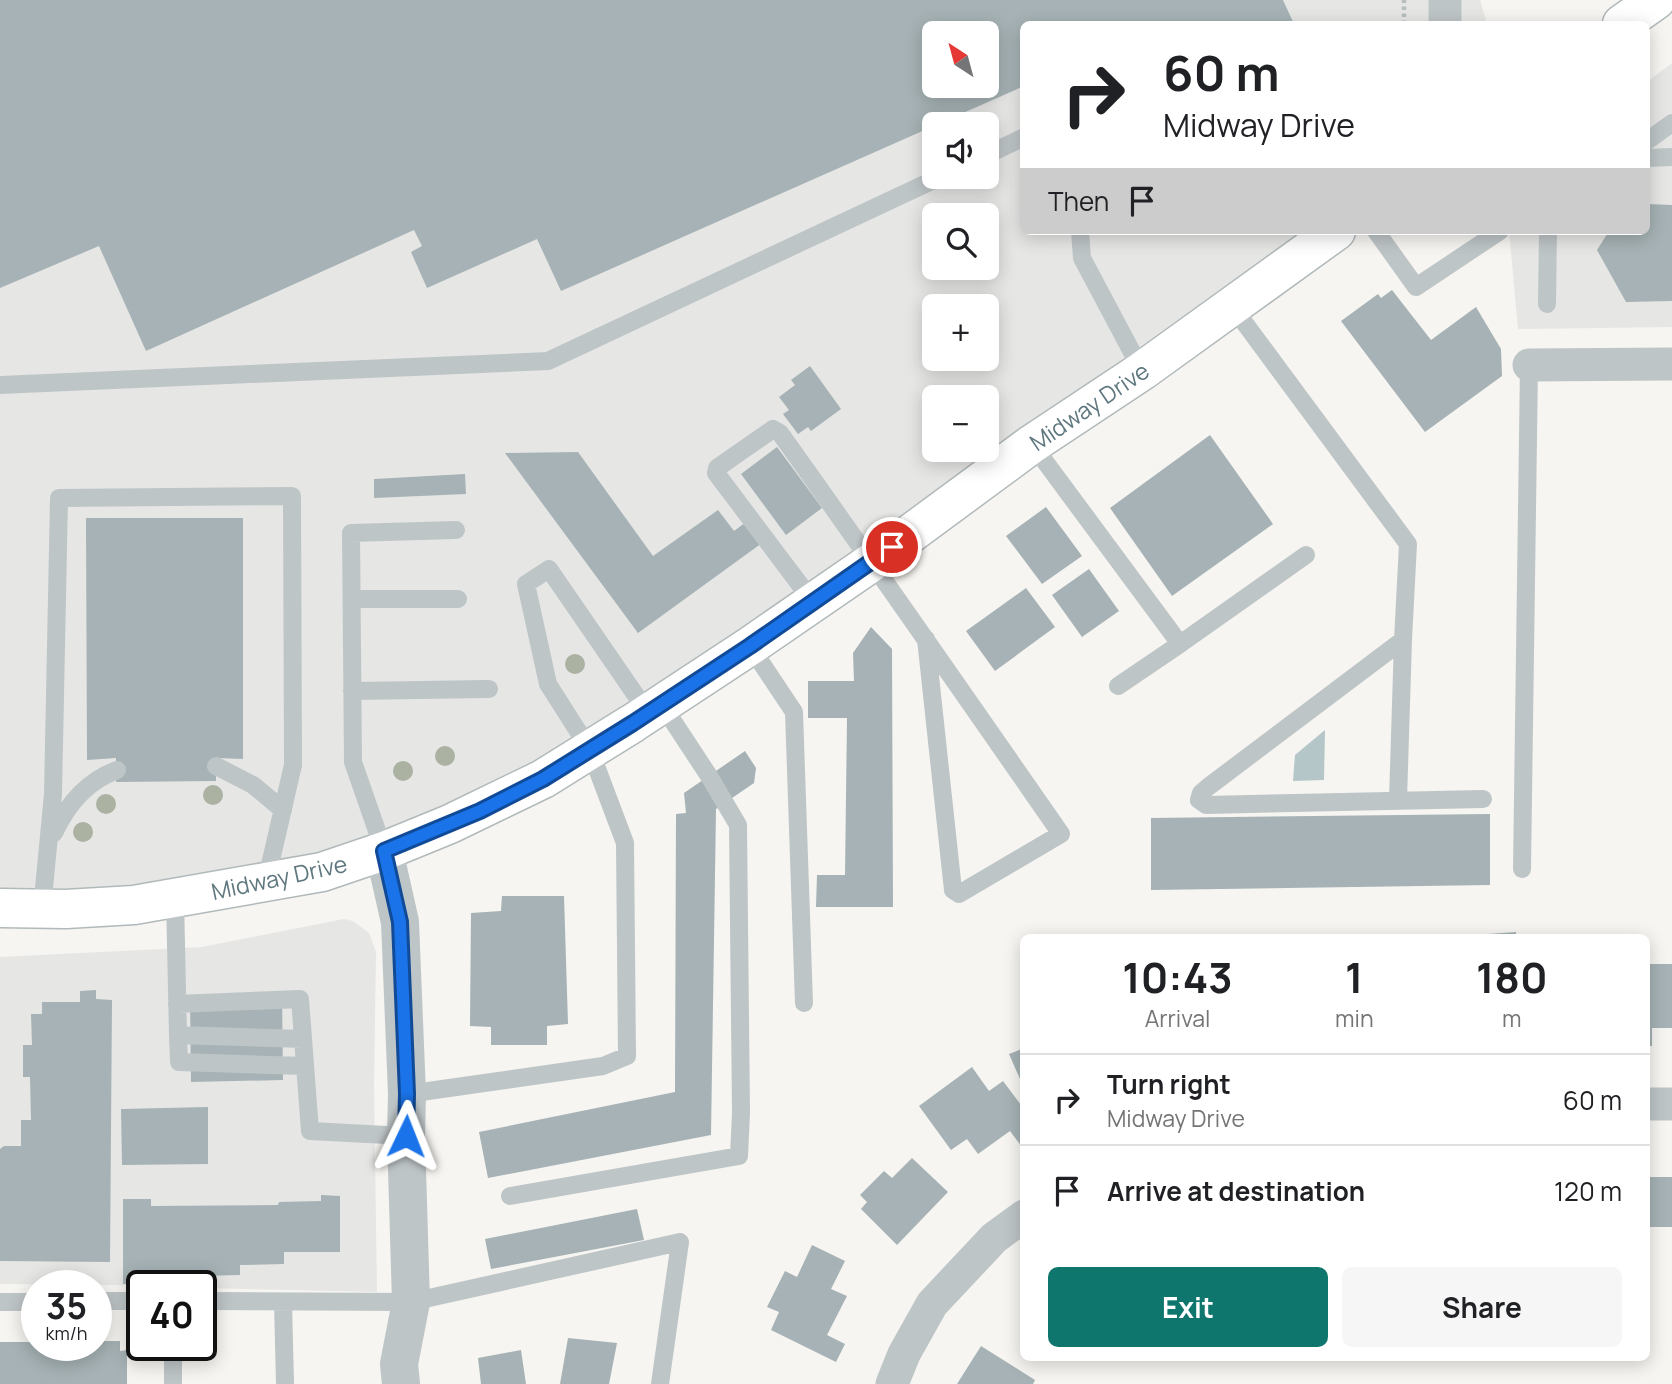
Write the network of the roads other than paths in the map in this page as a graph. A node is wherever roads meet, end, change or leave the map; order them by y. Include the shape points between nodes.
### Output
1 (1445, 0) edge
2 (1657, 0) edge
3 (1445, 21) edge
4 (1626, 21) edge
5 (1672, 123) edge
6 (1650, 139) edge
7 (1020, 140) edge
8 (999, 149) edge
9 (1672, 157) edge
10 (1650, 158) edge
11 (922, 185) edge
12 (1080, 235) edge
13 (1330, 235) edge
14 (1379, 235) edge
15 (1494, 235) edge
16 (1548, 235) edge
17 (1547, 304) dead end
18 (1232, 306) junction
19 (1672, 364) edge
20 (1529, 365) joint
21 (1142, 371) junction
22 (0, 385) edge
23 (1032, 444) junction
24 (456, 530) dead end
25 (1306, 555) dead end
26 (872, 562) junction
27 (352, 599) junction
28 (458, 599) dead end
29 (813, 602) junction
30 (926, 639) junction
31 (1403, 640) junction
32 (1180, 644) junction
33 (750, 646) junction
34 (1118, 686) dead end
35 (489, 689) dead end
36 (352, 691) junction
37 (655, 708) junction
38 (590, 750) junction
39 (216, 766) dead end
40 (117, 770) dead end
41 (1483, 799) dead end
42 (1398, 800) junction
43 (283, 810) junction
44 (49, 842) junction
45 (384, 851) junction
46 (1522, 869) dead end
47 (266, 882) junction
48 (175, 899) junction
49 (0, 908) edge
50 (42, 909) junction
51 (803, 1003) dead end
52 (177, 1004) junction
53 (178, 1035) junction
54 (303, 1039) junction
55 (305, 1066) junction
56 (407, 1094) junction
57 (1650, 1104) edge
58 (1672, 1104) edge
59 (406, 1136) junction
60 (509, 1196) dead end
61 (1020, 1219) edge
62 (217, 1301) edge
63 (0, 1302) edge
64 (21, 1302) edge
65 (411, 1302) junction
66 (283, 1303) junction
67 (173, 1361) edge
68 (173, 1384) edge
69 (285, 1384) edge
70 (401, 1384) edge
71 (660, 1384) edge
72 (892, 1384) edge

1 - 3 street
2 - 4 main road
5 - 6 lane
7 - 8 lane
9 - 10 lane
11 - 22 lane via 548,362
12 - 21 lane via 1082,258
13 - 18 main road, Midway Drive
14 - 15 lane via 1416,286
16 - 17 lane
18 - 21 main road, Midway Drive
18 - 31 lane via 1408,544
19 - 20 street
20 - 46 lane
21 - 23 main road, Midway Drive
23 - 26 main road, Midway Drive
23 - 32 lane
24 - 27 lane via 351,533
25 - 32 lane
26 - 29 main road, Midway Drive
26 - 29 lane via 773,429 716,468 718,477
26 - 30 lane
27 - 28 lane
27 - 36 lane
29 - 33 main road, Midway Drive
30 - 30 lane via 1061,834 959,894 953,890
31 - 42 lane
31 - 42 lane via 1208,787 1199,800 1206,805
32 - 34 lane
33 - 37 main road, Midway Drive
33 - 51 lane via 794,712
35 - 36 lane
36 - 45 lane via 353,762
37 - 38 main road, Midway Drive
37 - 38 lane via 549,569 526,584 548,684
37 - 60 lane via 709,776 738,825 739,1156
38 - 45 main road, Midway Drive via 480,811
38 - 56 lane via 625,843 627,1056 603,1066
39 - 43 lane via 253,785
40 - 44 lane via 85,790 65,810
41 - 42 lane
43 - 44 lane via 293,765 292,496 59,498
43 - 47 lane
44 - 50 lane
45 - 47 main road, Midway Drive via 322,872
45 - 56 street via 400,922
47 - 48 main road, Midway Drive
48 - 50 main road, Midway Drive
48 - 52 lane
49 - 50 main road, Midway Drive
52 - 53 lane
52 - 54 lane via 300,999
53 - 54 lane
53 - 55 lane via 179,1062
54 - 55 lane
55 - 59 lane via 310,1131
56 - 59 street
57 - 58 street
59 - 65 street
61 - 72 street via 993,1238 932,1304
62 - 66 lane
63 - 64 lane
65 - 66 lane
65 - 70 street via 399,1364
65 - 71 lane via 680,1242
66 - 69 lane
67 - 68 lane

